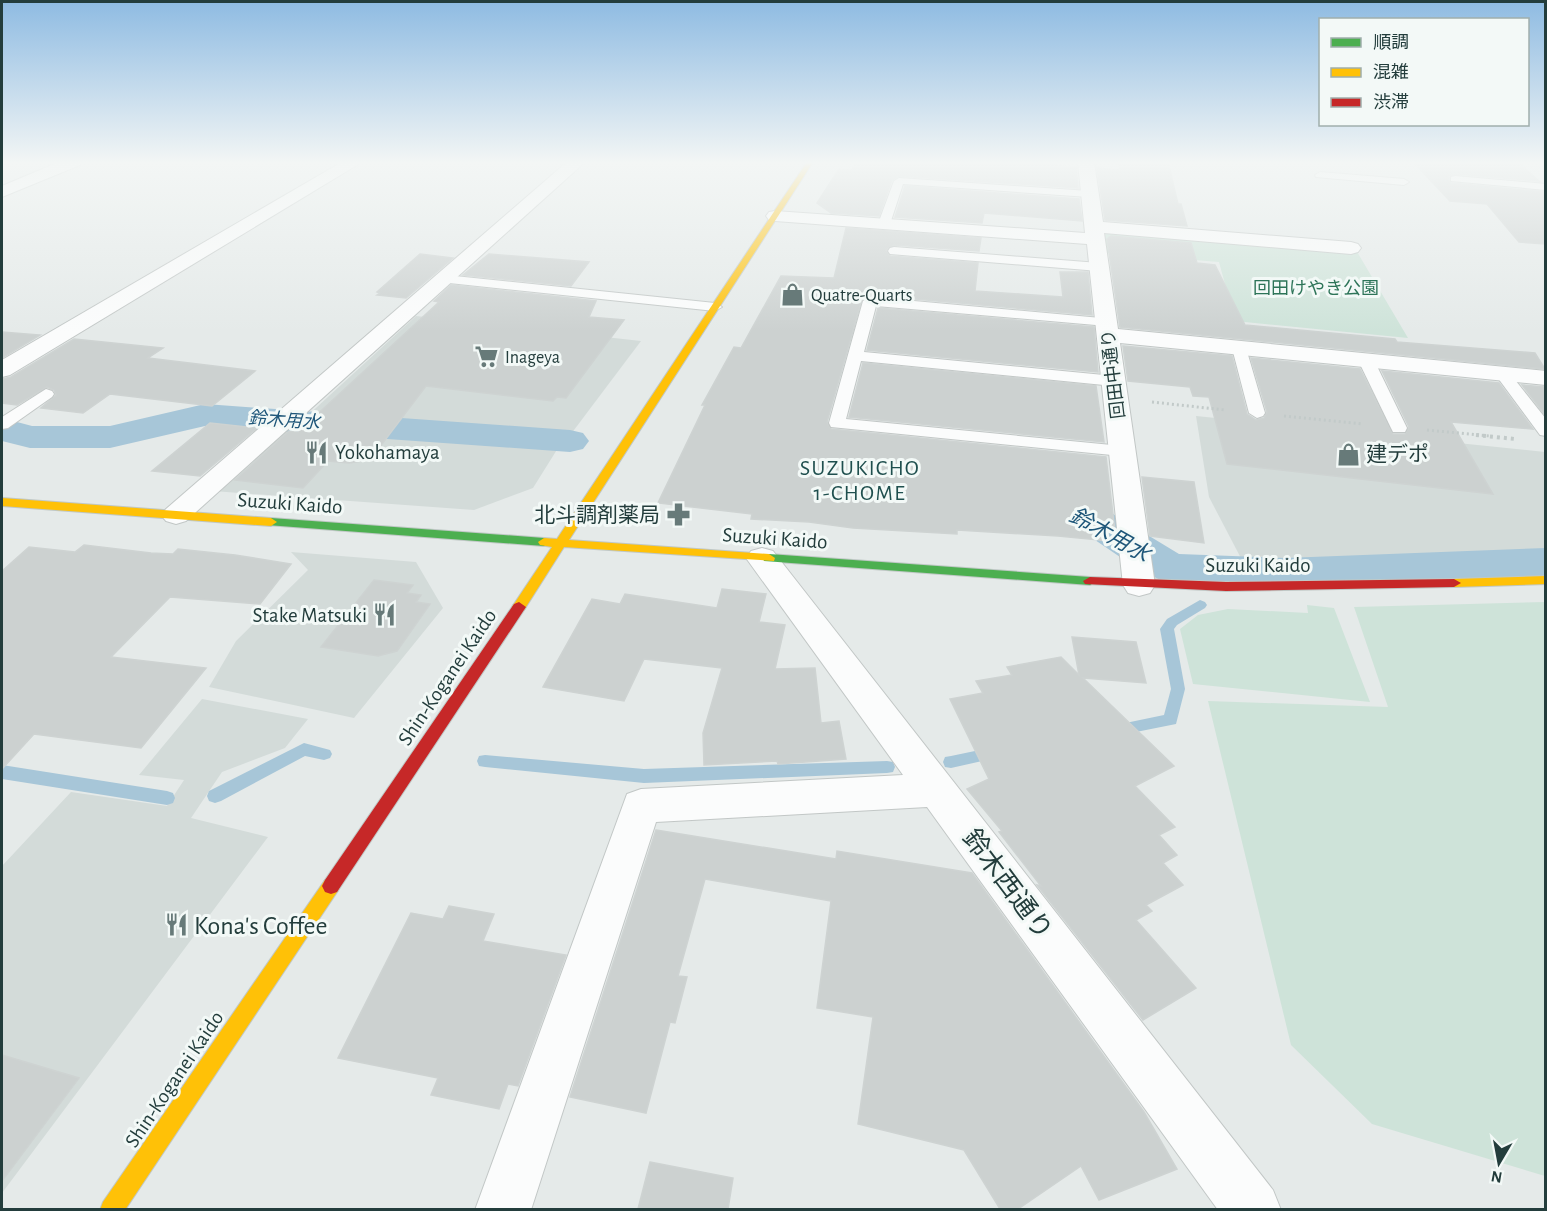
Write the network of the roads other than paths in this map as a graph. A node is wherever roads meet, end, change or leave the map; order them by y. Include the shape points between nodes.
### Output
1 (258, 219) edge
2 (513, 219) edge
3 (773, 219) edge
4 (809, 219) edge
5 (886, 219) edge
6 (1093, 219) edge
7 (884, 224) junction
8 (1095, 233) junction
9 (1351, 248) dead end
10 (894, 251) dead end
11 (1099, 267) junction
12 (445, 279) junction
13 (715, 307) junction
14 (1108, 328) junction
15 (1239, 348) junction
16 (855, 356) junction
17 (1366, 360) junction
18 (2, 370) edge
19 (1503, 374) junction
20 (1545, 378) edge
21 (1115, 389) junction
22 (46, 394) dead end
23 (1257, 413) road end
24 (4, 422) edge
25 (1399, 428) road end
26 (1545, 431) edge
27 (1122, 451) junction
28 (2, 502) edge
29 (176, 515) junction
30 (562, 543) junction
31 (762, 558) junction
32 (1545, 579) edge
33 (1139, 585) junction
34 (938, 790) junction
35 (111, 1209) edge
36 (504, 1209) edge
37 (1253, 1209) edge

1 - 18 street
2 - 12 street
3 - 13 main road, Shin-Koganei Kaido
4 - 7 street
5 - 7 lane
6 - 8 street, 回田中通り
7 - 8 street
8 - 9 street
8 - 11 street, 回田中通り
10 - 11 lane
11 - 14 street, 回田中通り
12 - 13 lane
12 - 29 street
13 - 30 main road, Shin-Koganei Kaido
14 - 15 street
14 - 16 lane via 870,301
14 - 21 street, 回田中通り
15 - 17 street
15 - 23 lane
16 - 21 lane
16 - 27 lane via 837,423
17 - 19 street
17 - 25 lane
19 - 20 street
19 - 26 lane
21 - 27 street, 回田中通り
22 - 24 lane
27 - 33 street, 回田中通り
28 - 29 main road, Suzuki Kaido
29 - 30 main road, Suzuki Kaido
30 - 31 main road, Suzuki Kaido
30 - 35 main road, Shin-Koganei Kaido
31 - 33 main road, Suzuki Kaido
31 - 34 street, 鈴木西通り
32 - 33 main road, Suzuki Kaido via 1284,588
34 - 36 street via 641,806
34 - 37 street, 鈴木西通り

